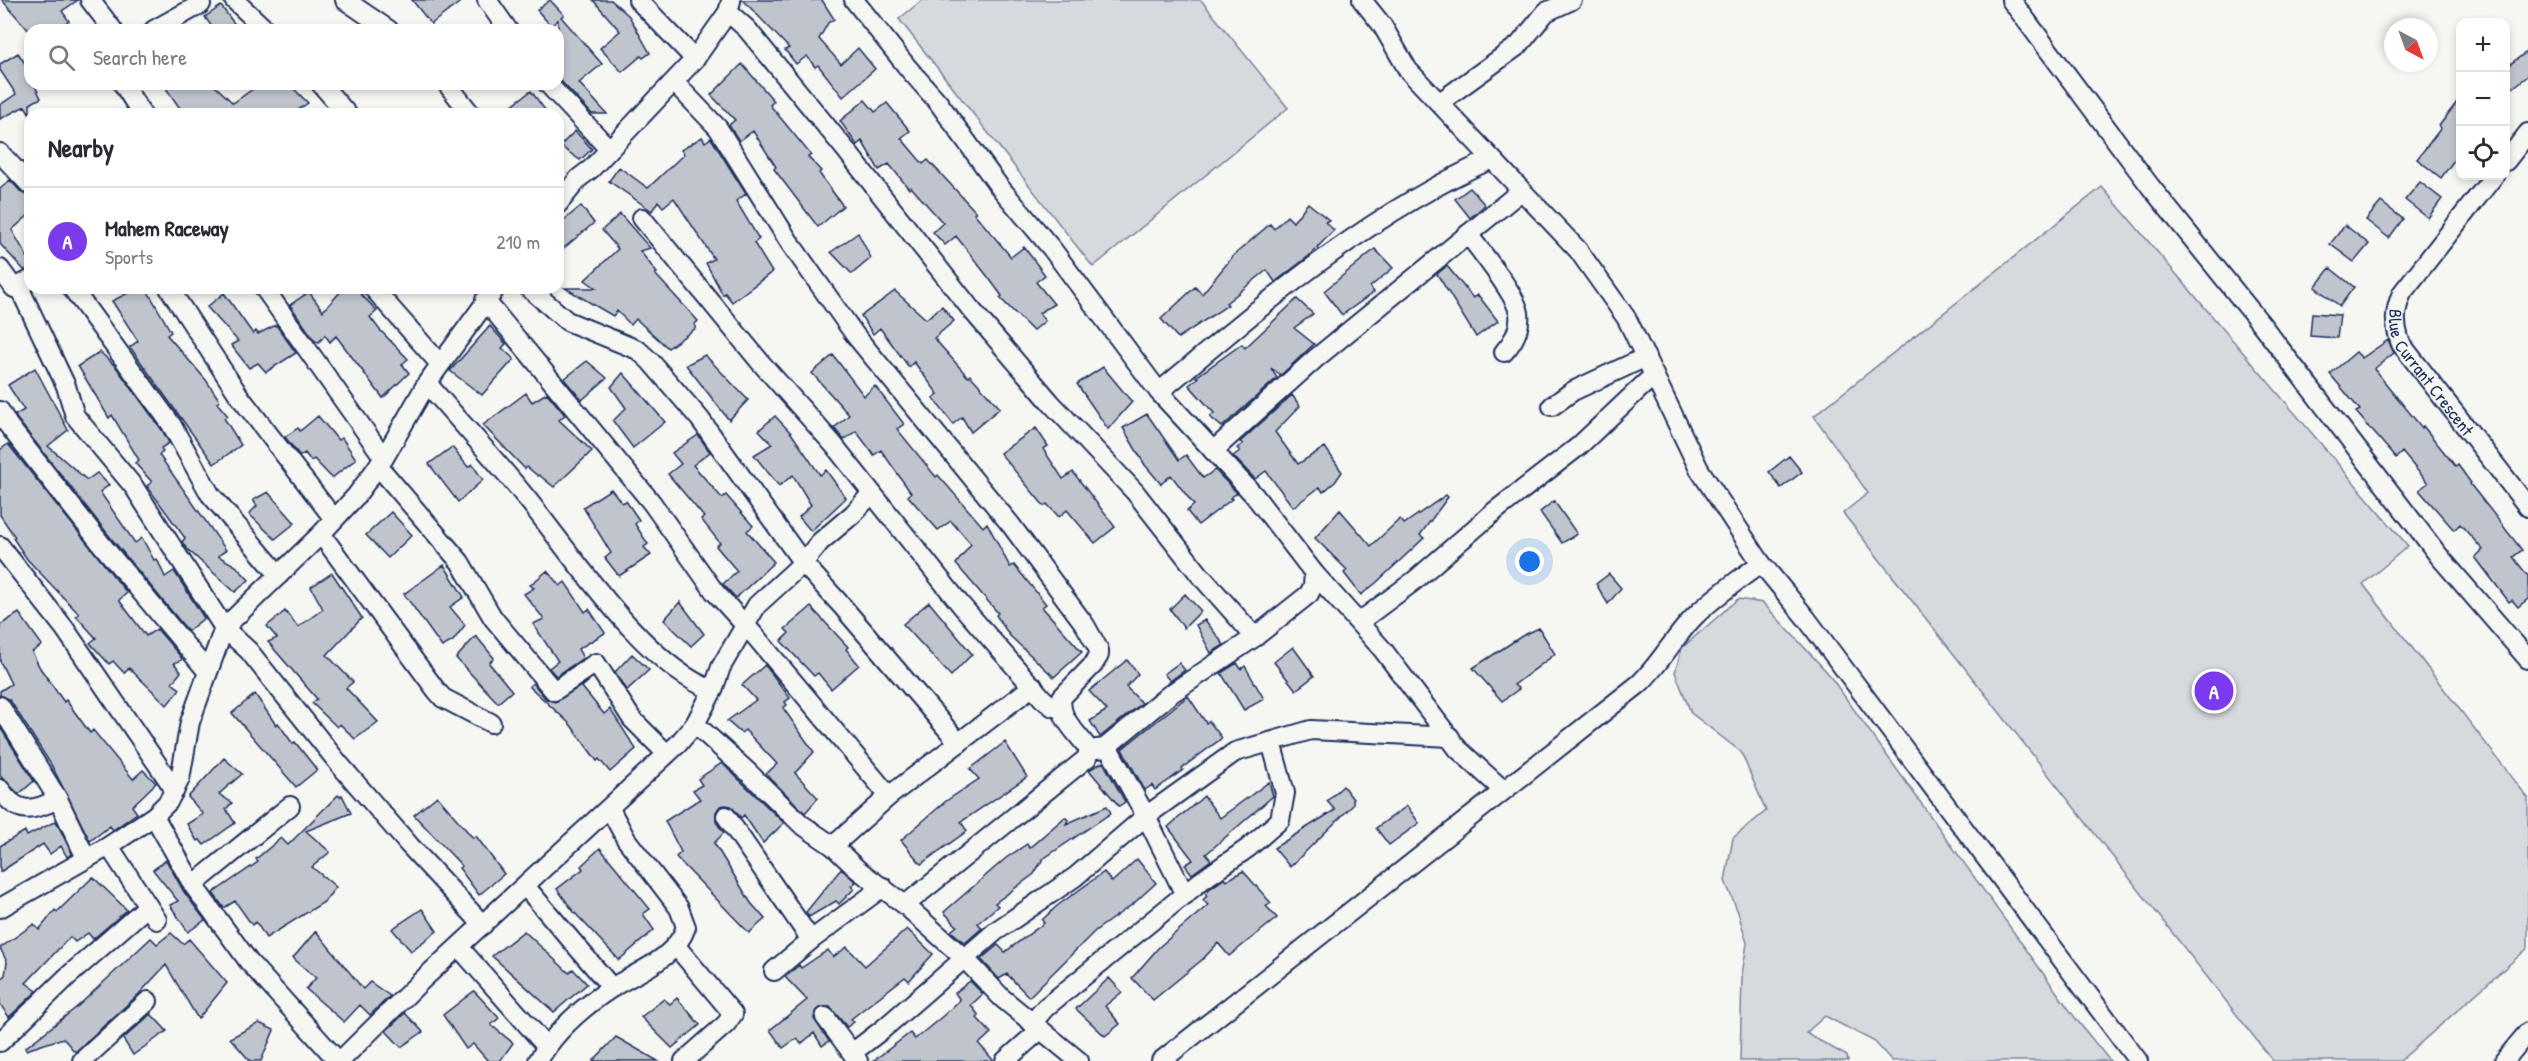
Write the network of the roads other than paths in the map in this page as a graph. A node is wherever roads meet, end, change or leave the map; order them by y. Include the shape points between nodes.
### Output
1 (90, 0) edge
2 (234, 0) edge
3 (345, 0) edge
4 (487, 0) edge
5 (638, 0) edge
6 (854, 0) edge
7 (1362, 0) edge
8 (1572, 0) edge
9 (2011, 0) edge
10 (202, 1) edge
11 (730, 6) edge
12 (108, 24) edge
13 (164, 24) edge
14 (260, 24) edge
15 (380, 24) edge
16 (504, 24) edge
17 (695, 59) junction
18 (674, 81) junction
19 (127, 90) edge
20 (326, 90) edge
21 (452, 90) edge
22 (554, 90) edge
23 (1440, 102) junction
24 (138, 108) edge
25 (342, 108) edge
26 (466, 108) edge
27 (2528, 133) edge
28 (609, 149) junction
29 (0, 153) edge
30 (2510, 155) edge
31 (1492, 159) junction
32 (24, 179) edge
33 (2491, 180) edge
34 (1521, 191) junction
35 (564, 197) edge
36 (642, 218) dead end
37 (1468, 234) junction
38 (0, 269) edge
39 (24, 284) edge
40 (28, 294) edge
41 (76, 294) edge
42 (173, 294) edge
43 (268, 294) edge
44 (378, 294) edge
45 (490, 294) edge
46 (536, 294) edge
47 (1504, 352) dead end
48 (1646, 357) junction
49 (440, 364) junction
50 (1654, 375) junction
51 (427, 383) junction
52 (1159, 392) junction
53 (1552, 406) dead end
54 (0, 411) edge
55 (1213, 451) junction
56 (381, 462) junction
57 (871, 494) junction
58 (2528, 507) edge
59 (334, 519) junction
60 (321, 534) junction
61 (0, 546) edge
62 (803, 563) junction
63 (1761, 563) junction
64 (1314, 573) junction
65 (279, 574) junction
66 (1359, 622) junction
67 (744, 627) junction
68 (224, 628) junction
69 (1255, 636) junction
70 (2528, 659) edge
71 (207, 670) junction
72 (1033, 686) junction
73 (714, 690) junction
74 (0, 706) edge
75 (1061, 708) junction
76 (490, 723) dead end
77 (695, 724) junction
78 (1450, 737) junction
79 (1271, 742) junction
80 (959, 743) junction
81 (1097, 749) junction
82 (667, 754) junction
83 (0, 789) edge
84 (175, 790) junction
85 (1503, 790) junction
86 (889, 796) junction
87 (58, 799) junction
88 (290, 806) dead end
89 (610, 809) junction
90 (154, 816) junction
91 (726, 816) dead end
92 (1146, 816) junction
93 (109, 846) junction
94 (833, 846) junction
95 (86, 858) junction
96 (193, 885) junction
97 (525, 886) junction
98 (883, 887) junction
99 (1185, 895) junction
100 (905, 905) junction
101 (0, 908) edge
102 (483, 925) junction
103 (812, 940) junction
104 (676, 946) junction
105 (459, 947) junction
106 (964, 958) junction
107 (774, 971) dead end
108 (612, 988) junction
109 (148, 1001) dead end
110 (825, 1017) dead end
111 (1036, 1026) junction
112 (2528, 1032) edge
113 (0, 1042) edge
114 (542, 1054) edge
115 (855, 1057) edge
116 (82, 1061) edge
117 (339, 1061) edge
118 (684, 1061) edge
119 (1005, 1061) edge
120 (1079, 1061) edge
121 (1161, 1061) edge
122 (2138, 1061) edge
123 (2504, 1061) edge

1 - 12 street
2 - 14 street
3 - 15 street
4 - 16 street
5 - 17 street
6 - 52 street via 938,102
7 - 23 street via 1408,70
8 - 23 street via 1546,12 1519,45
9 - 70 street via 2150,186 2439,556
10 - 13 street
11 - 17 street
11 - 69 street via 970,308 1051,403 1135,492 1200,575
17 - 18 street
18 - 28 street
18 - 75 street via 718,128 790,243 855,335 1011,525 1085,625 1100,655 1062,697
19 - 24 street
20 - 25 street
21 - 26 street
22 - 28 street
23 - 31 street
27 - 30 street
28 - 35 street
29 - 32 street
31 - 34 street
31 - 52 street via 1437,184 1358,233
33 - 58 street, Blue Currant Crescent via 2402,293 2395,323 2402,344
34 - 37 street
34 - 48 street via 1578,250 1628,319
36 - 57 street
37 - 47 street via 1519,312 1516,335
37 - 55 street via 1315,359
38 - 39 street via 14,288
40 - 68 street via 75,416 134,487
41 - 65 street via 171,424 210,494
42 - 59 street via 240,397
43 - 56 street
44 - 49 street
45 - 49 street
45 - 67 street
46 - 62 street via 567,321 638,350 650,361 700,419
48 - 50 street
48 - 53 street via 1573,391
49 - 51 street
50 - 63 street via 1699,469
50 - 66 street via 1579,446
51 - 56 street
51 - 73 street via 527,499 607,601 682,675
52 - 55 street
54 - 71 street via 102,545
55 - 64 street via 1254,495
56 - 59 street
56 - 82 street via 460,562 493,618 554,691 596,663 632,719
57 - 62 street
57 - 72 street
59 - 60 street
60 - 65 street
60 - 76 street via 443,698
61 - 84 street via 65,628
62 - 67 street via 757,605
62 - 80 street
63 - 85 street via 1696,615 1639,684
63 - 122 street
64 - 66 street
64 - 69 street via 1309,594
65 - 68 street
66 - 78 street
67 - 73 street via 721,667
67 - 86 street
68 - 71 street
68 - 102 street via 249,651 340,765
69 - 81 street
71 - 84 street via 190,722
72 - 75 street via 1049,704
72 - 80 street
73 - 77 street
74 - 87 street
75 - 81 street via 1063,715
77 - 82 street
77 - 94 street via 801,824
78 - 79 street via 1311,730
78 - 85 street
79 - 92 street via 1234,752
79 - 99 street via 1285,793 1280,820
80 - 86 street
81 - 92 street
81 - 100 street
82 - 89 street
83 - 87 street via 19,808 42,807
84 - 90 street
85 - 121 street
86 - 94 street
87 - 95 street
88 - 96 street
89 - 97 street
89 - 104 street via 626,839 684,917 686,927
90 - 93 street
90 - 96 street
91 - 103 street
92 - 99 street
92 - 106 street via 1075,877
93 - 95 street
93 - 113 street via 153,913 75,969
94 - 98 street
95 - 101 street
96 - 117 street via 249,962
97 - 102 street
97 - 108 street
98 - 100 street
98 - 103 street
99 - 111 street via 1046,1007
100 - 106 street
102 - 105 street
103 - 107 street
104 - 108 street
104 - 118 street via 733,1014
105 - 114 street
105 - 117 street
106 - 111 street
106 - 115 street
108 - 114 street via 564,1027
109 - 116 street
110 - 115 street
111 - 119 street
111 - 120 street
112 - 123 street

